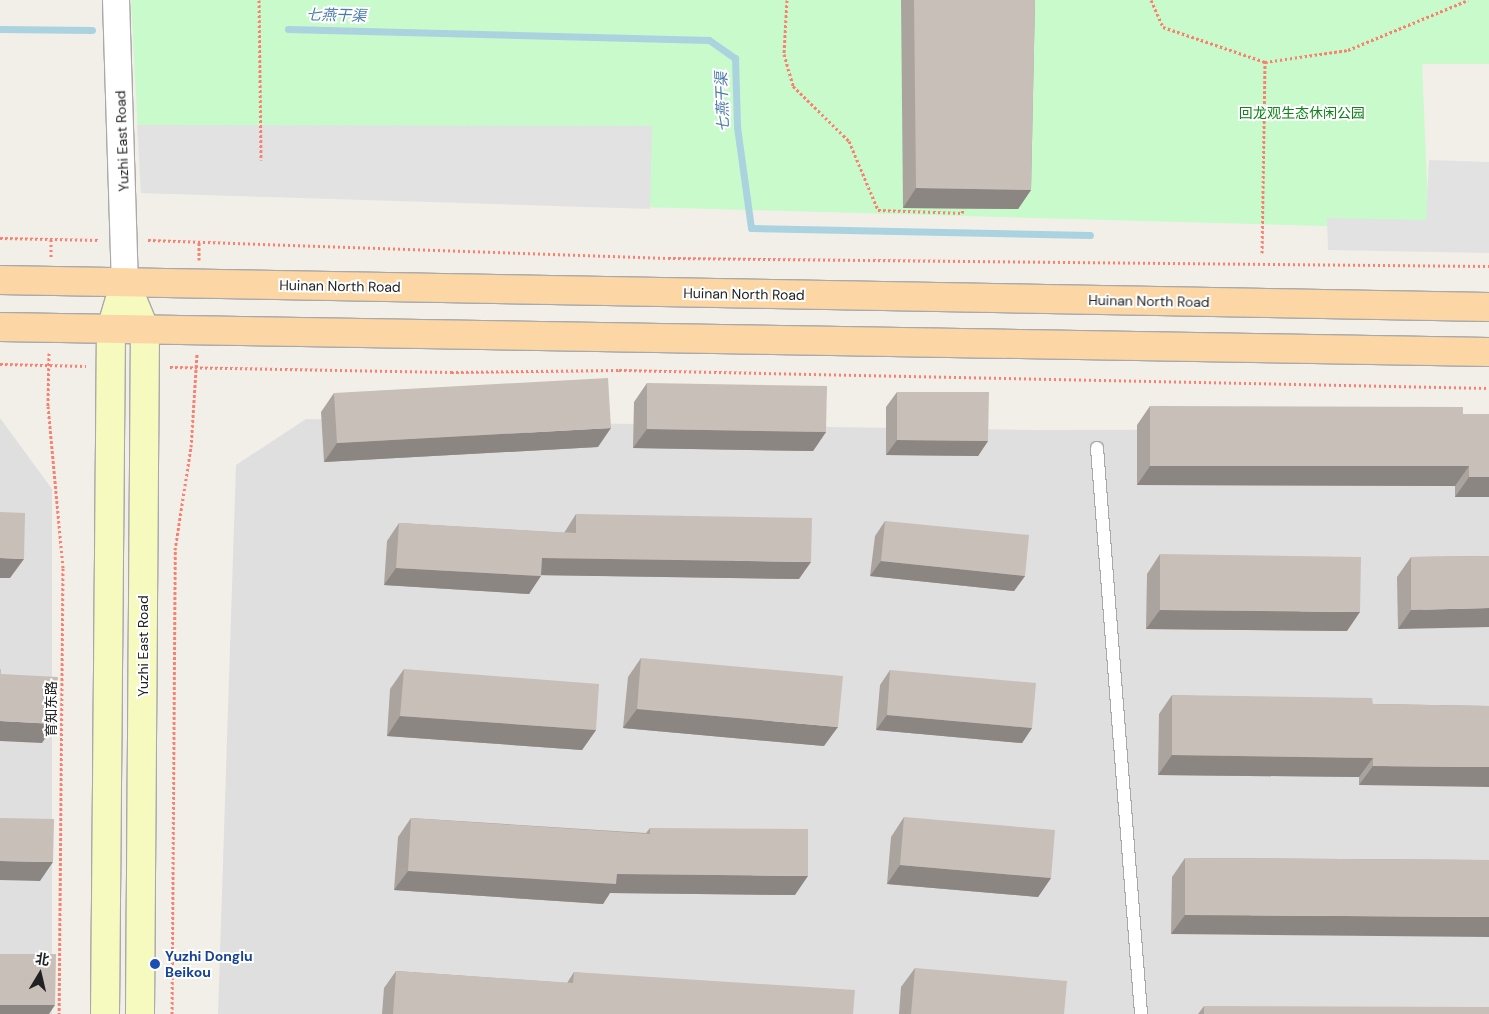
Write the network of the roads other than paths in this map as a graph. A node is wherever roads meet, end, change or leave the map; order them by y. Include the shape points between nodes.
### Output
1 (116, 0) edge
2 (0, 280) edge
3 (125, 282) junction
4 (1489, 307) edge
5 (0, 327) edge
6 (111, 329) junction
7 (145, 330) junction
8 (1489, 352) edge
9 (1096, 448) dead end
10 (105, 1014) edge
11 (140, 1014) edge
12 (1141, 1014) edge

1 - 3 street, Yuzhi East Road
2 - 3 main road, Huinan North Road
3 - 4 main road, Huinan North Road
3 - 6 main road, Yuzhi East Road
3 - 7 main road, Yuzhi East Road
5 - 6 main road
6 - 7 main road
6 - 10 main road, Yuzhi East Road
7 - 8 main road
7 - 11 main road, Yuzhi East Road
9 - 12 lane

